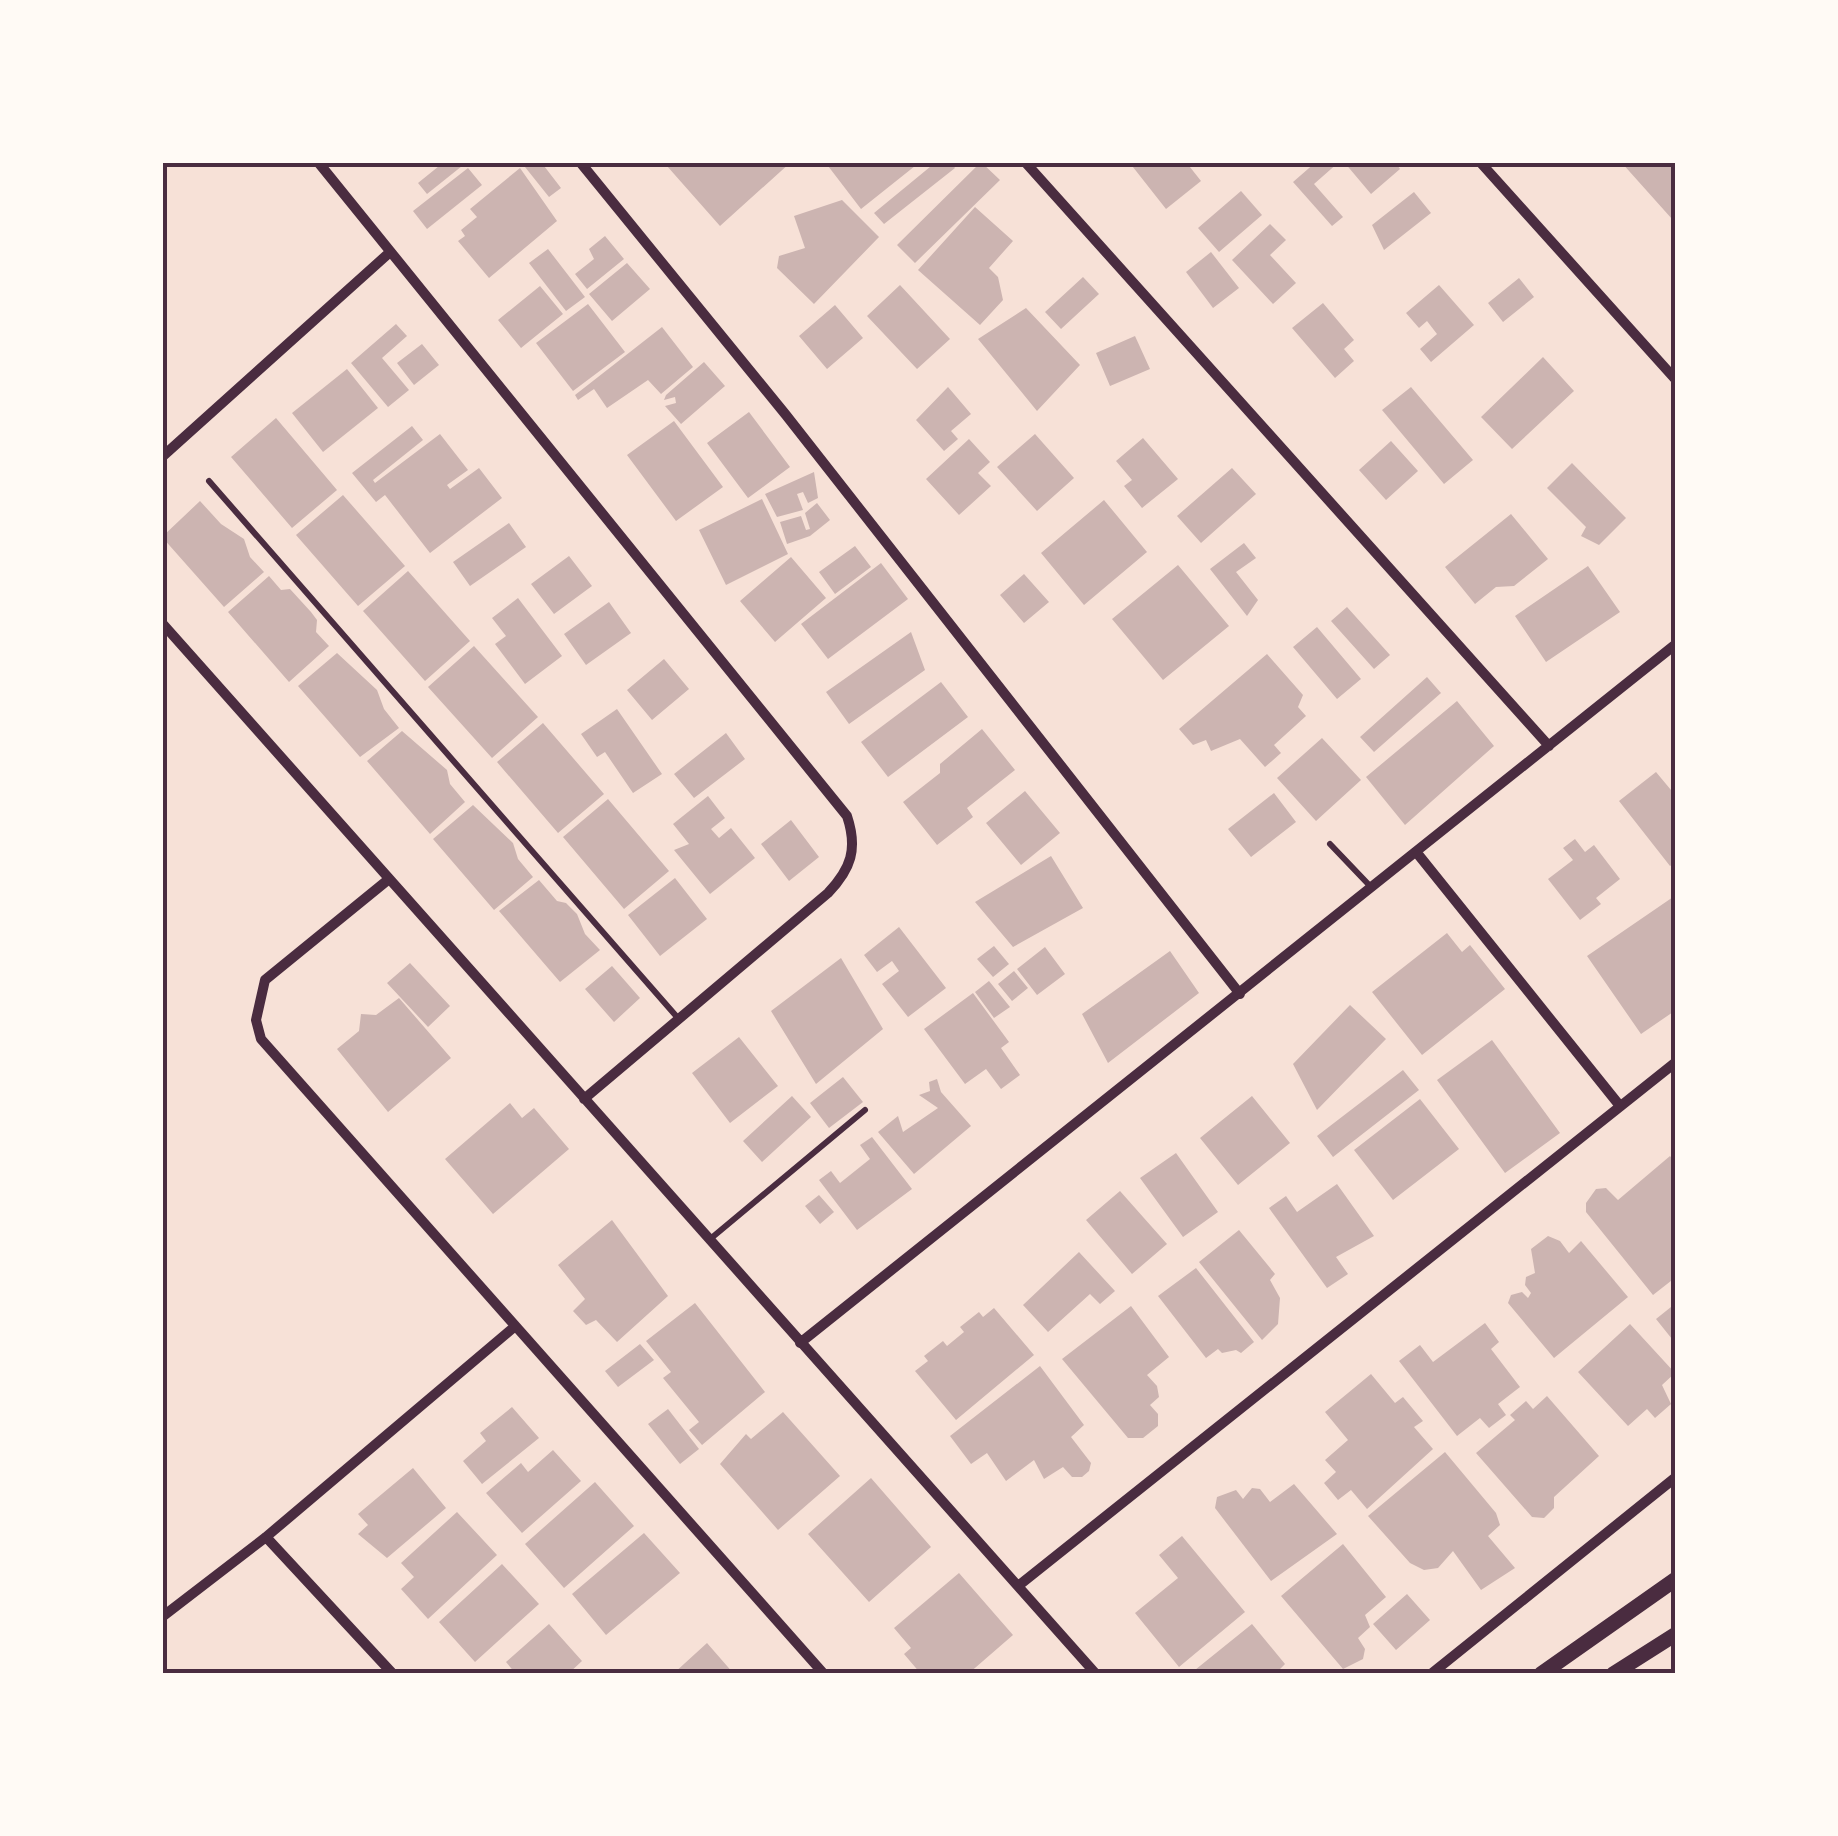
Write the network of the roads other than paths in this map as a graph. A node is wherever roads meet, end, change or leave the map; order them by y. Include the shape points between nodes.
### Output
1 (318, 162) edge
2 (580, 162) edge
3 (1026, 162) edge
4 (1480, 162) edge
5 (389, 253) junction
6 (1676, 380) edge
7 (162, 457) edge
8 (209, 481) dead end
9 (162, 624) edge
10 (1676, 644) edge
11 (1549, 746) junction
12 (1330, 844) dead end
13 (1417, 853) junction
14 (389, 878) junction
15 (1372, 887) junction
16 (1240, 994) junction
17 (677, 1017) junction
18 (1676, 1062) edge
19 (584, 1100) junction
20 (1620, 1106) junction
21 (865, 1110) dead end
22 (708, 1240) junction
23 (513, 1328) junction
24 (800, 1343) junction
25 (1676, 1478) edge
26 (266, 1537) junction
27 (1676, 1579) edge
28 (1018, 1586) junction
29 (162, 1617) edge
30 (1676, 1634) edge
31 (393, 1674) edge
32 (824, 1674) edge
33 (1096, 1674) edge
34 (1431, 1674) edge
35 (1540, 1674) edge
36 (1613, 1674) edge

1 - 5 street
2 - 16 street
3 - 11 street
4 - 6 street
5 - 7 street
5 - 17 street via 848,816 853,854 846,874
8 - 17 lane
9 - 14 street
10 - 11 street
11 - 13 street
12 - 15 lane
13 - 15 street
13 - 20 street
14 - 19 street
14 - 23 street via 265,980 257,999 258,1030
15 - 16 street
16 - 24 street
17 - 19 street
18 - 20 street
19 - 22 street
20 - 28 street
21 - 22 lane
22 - 24 street
23 - 26 street
23 - 32 street
24 - 28 street
25 - 34 street
26 - 29 street
26 - 31 street
27 - 35 street
28 - 33 street
30 - 36 street

